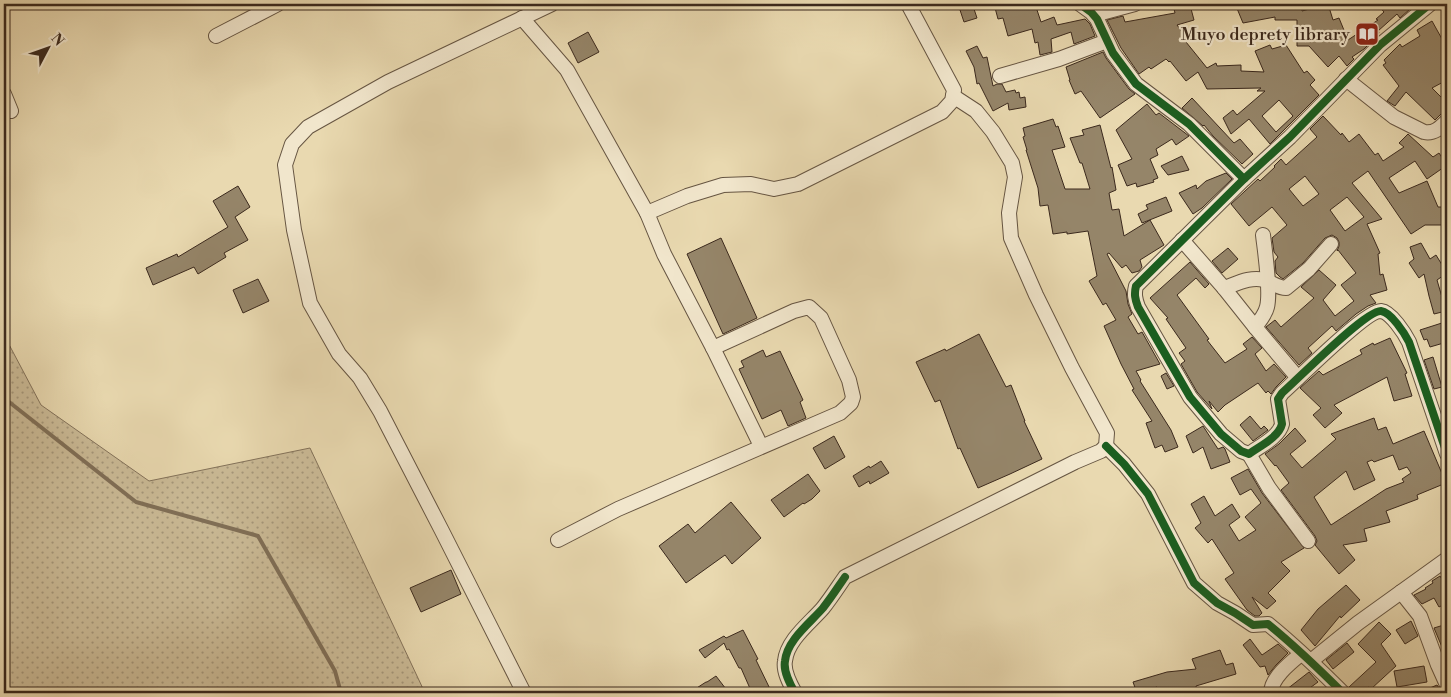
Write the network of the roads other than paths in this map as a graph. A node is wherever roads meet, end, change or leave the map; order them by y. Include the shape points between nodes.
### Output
1 (278, 4) edge
2 (552, 4) edge
3 (908, 4) edge
4 (1080, 4) edge
5 (1135, 4) edge
6 (1430, 4) edge
7 (1094, 15) junction
8 (522, 18) junction
9 (216, 36) dead end
10 (1107, 41) junction
11 (1000, 76) dead end
12 (1346, 79) junction
13 (4, 94) edge
14 (953, 96) junction
15 (11, 111) dead end
16 (1447, 121) edge
17 (1244, 179) junction
18 (646, 213) junction
19 (1263, 235) dead end
20 (1182, 240) junction
21 (1331, 244) dead end
22 (1268, 282) junction
23 (1224, 288) junction
24 (1255, 327) junction
25 (713, 348) junction
26 (1298, 378) junction
27 (761, 446) junction
28 (1106, 446) junction
29 (1249, 454) junction
30 (1447, 454) edge
31 (558, 540) dead end
32 (1308, 542) dead end
33 (1447, 559) edge
34 (1401, 592) junction
35 (1306, 657) junction
36 (1447, 685) edge
37 (524, 693) edge
38 (795, 693) edge
39 (1271, 693) edge
40 (1343, 693) edge

1 - 9 street
2 - 8 street
3 - 14 street via 954,90
4 - 7 street
5 - 7 street
6 - 12 street via 1380,45
7 - 10 street
8 - 18 street via 567,70
8 - 37 street via 388,82 308,126 292,144 286,165 294,230 310,303 340,354 360,378 380,411
10 - 11 street
10 - 17 street via 1136,84 1177,113
12 - 16 street via 1394,117 1424,132 1433,132
12 - 17 street
13 - 15 street
14 - 18 street via 942,112 798,184 774,189 751,184 723,185
14 - 28 street via 976,111 1012,163 1015,177 1009,213 1011,238 1107,433
17 - 20 street
18 - 25 street
19 - 22 street
20 - 23 street
20 - 29 street via 1136,286 1135,299 1190,397 1221,434
21 - 22 street via 1288,287
22 - 23 street via 1253,279
22 - 24 street via 1268,306
23 - 24 street
24 - 26 street
25 - 27 street
25 - 27 street via 794,311 809,307 821,318 849,380 853,397 851,403 840,413
26 - 29 street via 1278,399 1282,424 1279,432
26 - 30 street via 1351,328 1371,314 1384,312 1394,320 1409,342
27 - 31 street via 618,509
28 - 35 street via 1148,494 1194,583 1217,603 1253,625 1268,624
28 - 38 street via 1102,452 1075,462 845,577 788,650 784,662
29 - 32 street
33 - 34 street
34 - 35 street
34 - 36 street via 1420,616
35 - 39 street via 1293,661 1275,680
35 - 40 street

